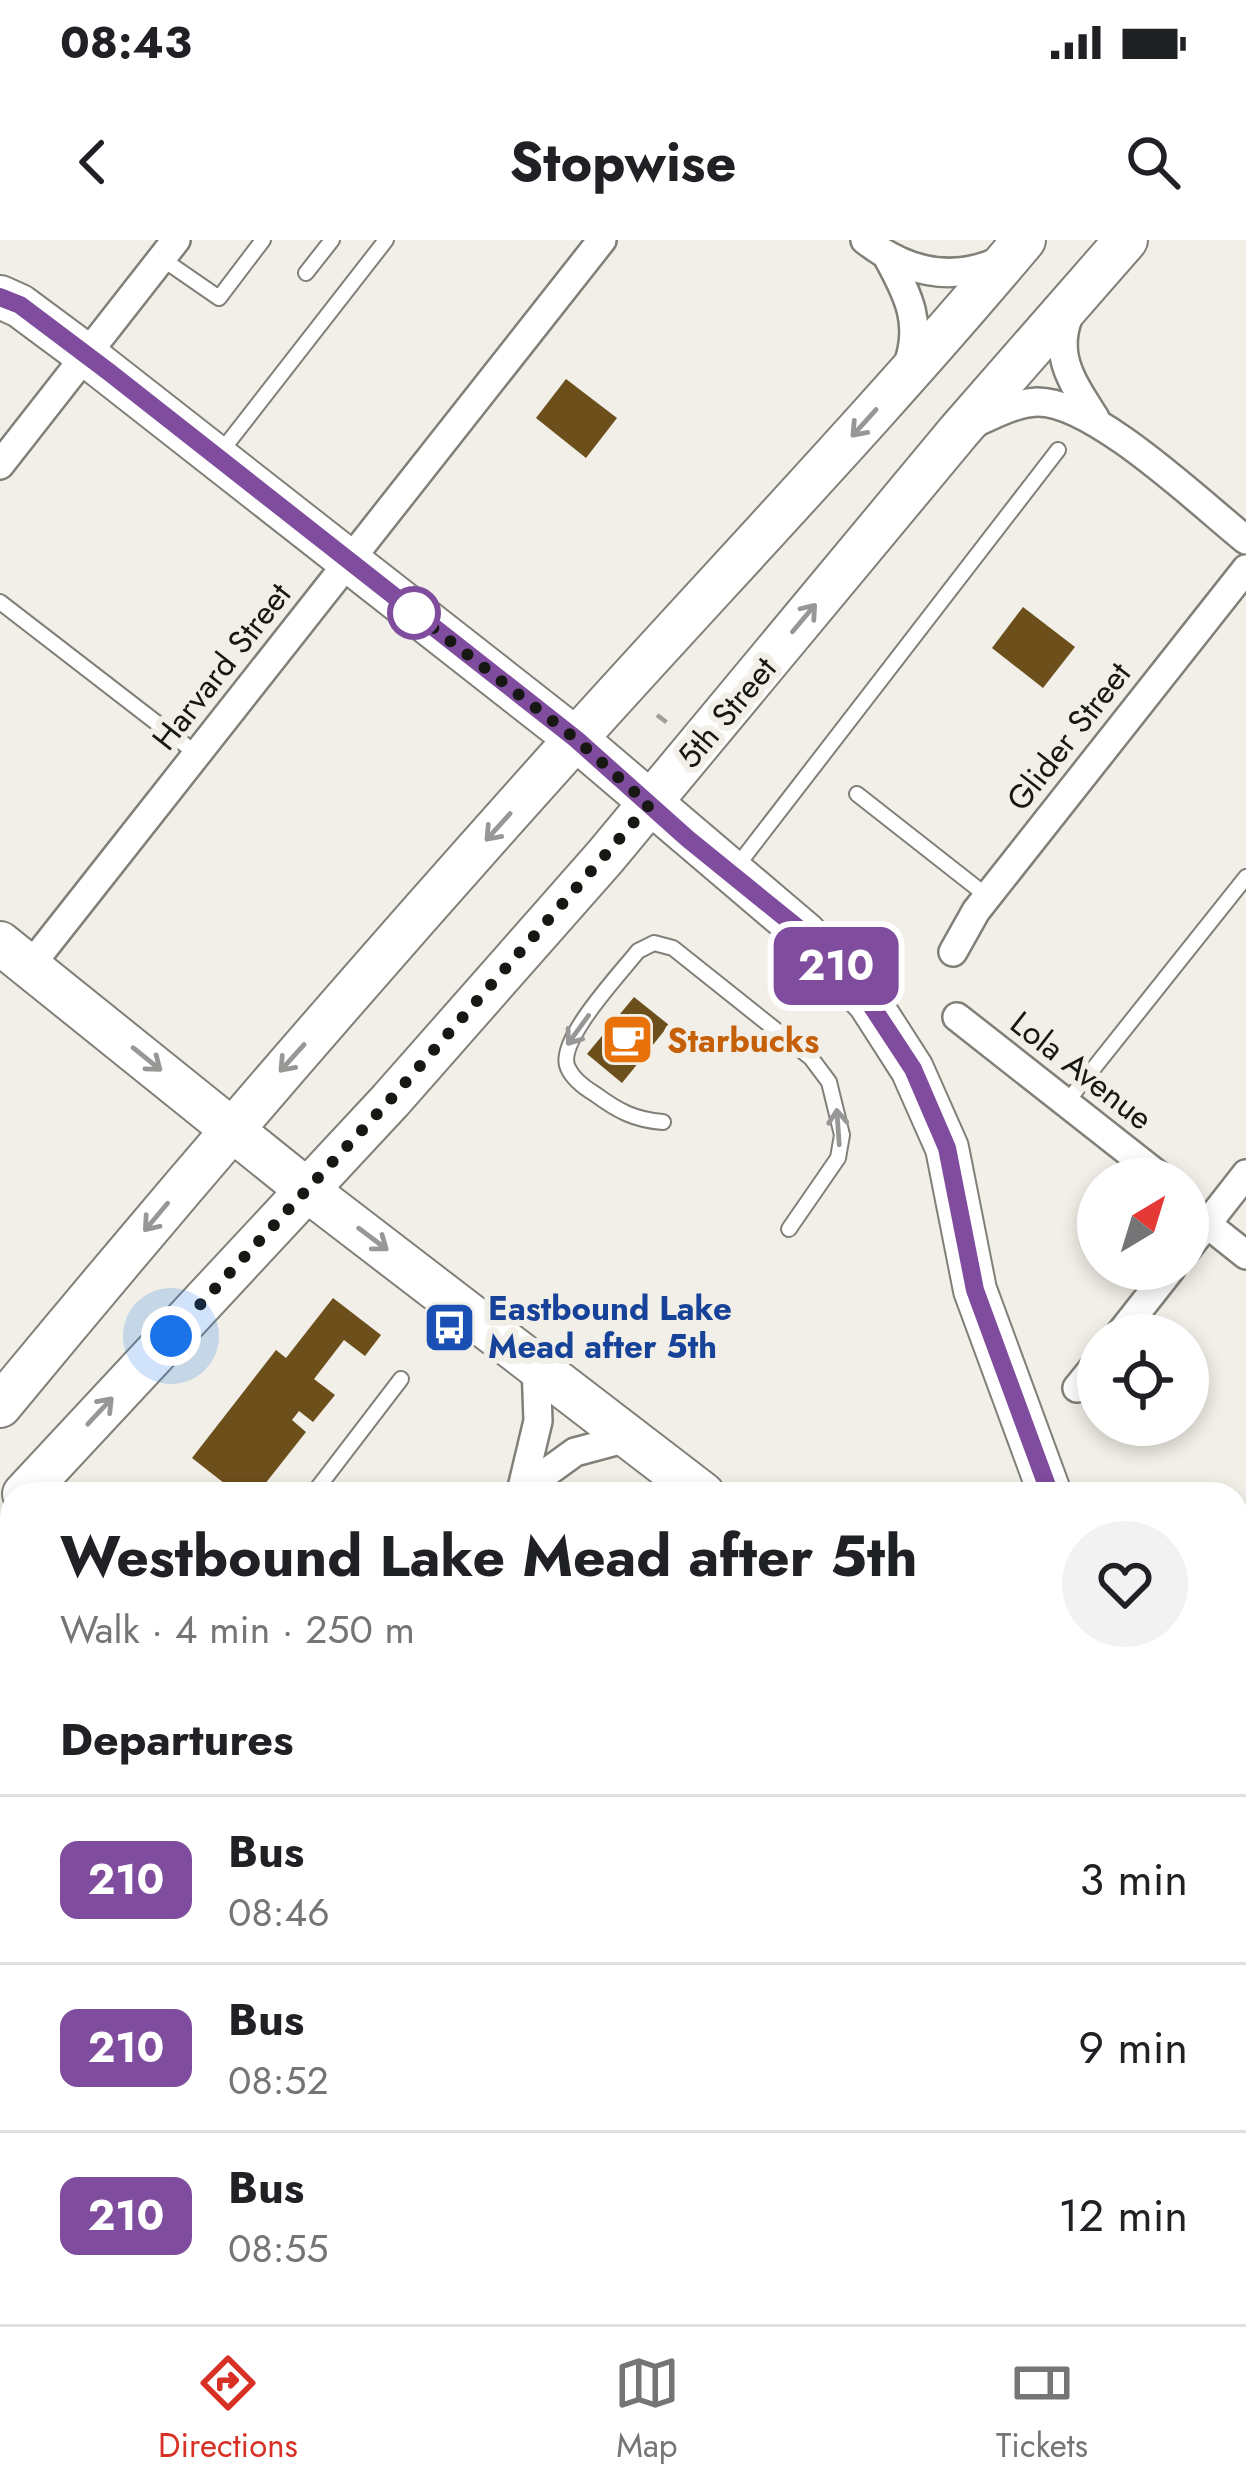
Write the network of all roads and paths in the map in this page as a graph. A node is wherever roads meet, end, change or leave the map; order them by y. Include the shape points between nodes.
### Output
1 (263, 240) edge
2 (332, 240) edge
3 (386, 240) edge
4 (602, 240) edge
5 (865, 240) edge
6 (1126, 240) edge
7 (1018, 247) edge
8 (168, 249) edge
9 (888, 259) junction
10 (306, 273) dead end
11 (0, 297) edge
12 (1077, 299) junction
13 (86, 355) junction
14 (903, 380) junction
15 (1097, 422) junction
16 (959, 431) junction
17 (1058, 450) dead end
18 (216, 458) junction
19 (0, 464) edge
20 (1246, 540) edge
21 (348, 562) junction
22 (1246, 568) edge
23 (0, 602) edge
24 (656, 715) dead end
25 (674, 729) dead end
26 (576, 739) junction
27 (197, 754) junction
28 (857, 794) dead end
29 (649, 805) junction
30 (730, 874) junction
31 (1246, 877) edge
32 (987, 896) junction
33 (952, 952) dead end
34 (15, 955) edge
35 (957, 1017) dead end
36 (1066, 1103) junction
37 (663, 1122) dead end
38 (231, 1127) junction
39 (1136, 1158) edge
40 (1246, 1174) edge
41 (307, 1190) junction
42 (1209, 1220) joint
43 (789, 1229) dead end
44 (1246, 1255) edge
45 (1154, 1290) edge
46 (1136, 1314) edge
47 (536, 1364) junction
48 (401, 1379) dead end
49 (0, 1406) edge
50 (631, 1437) junction
51 (35, 1482) edge
52 (322, 1482) edge
53 (521, 1482) edge
54 (532, 1482) edge
55 (688, 1482) edge
56 (1046, 1482) edge

1 - 8 lane via 218,298
2 - 10 lane
3 - 18 lane
4 - 21 street, Harvard Street
5 - 9 street
6 - 12 main road, 5th Street
7 - 9 street via 976,272
7 - 14 main road
8 - 13 street
9 - 14 street via 915,318
11 - 13 main road
12 - 15 street via 1063,360
12 - 16 main road, 5th Street
13 - 18 main road
13 - 19 street
14 -> 26 main road
15 - 16 street via 1036,402
15 - 20 street
29 -> 16 main road, 5th Street
17 - 30 lane
18 - 21 main road
21 - 26 main road
21 - 27 street, Harvard Street
22 - 32 street, Glider Street
23 - 27 lane
24 - 25 path
26 - 29 main road
26 -> 38 main road
27 - 34 street, Harvard Street
28 - 32 lane
29 - 30 main road
29 - 41 main road, 5th Street
30 - 56 main road via 804,933 869,1002 913,1069 947,1148 975,1290
31 - 36 lane
32 - 33 street, Glider Street
34 -> 38 main road
35 - 36 street, Lola Avenue
36 - 39 street, Lola Avenue
43 -> 37 lane via 838,1158 842,1135 829,1082 811,1058 674,948 654,943 638,952 566,1044 566,1066 613,1107
38 - 41 main road
38 -> 49 main road
40 - 42 street
41 -> 47 main road
51 -> 41 main road, 5th Street
42 - 44 street
45 - 46 street
47 - 50 main road
47 - 53 street via 538,1421
48 - 52 lane
50 - 54 street via 575,1452
50 - 55 main road

